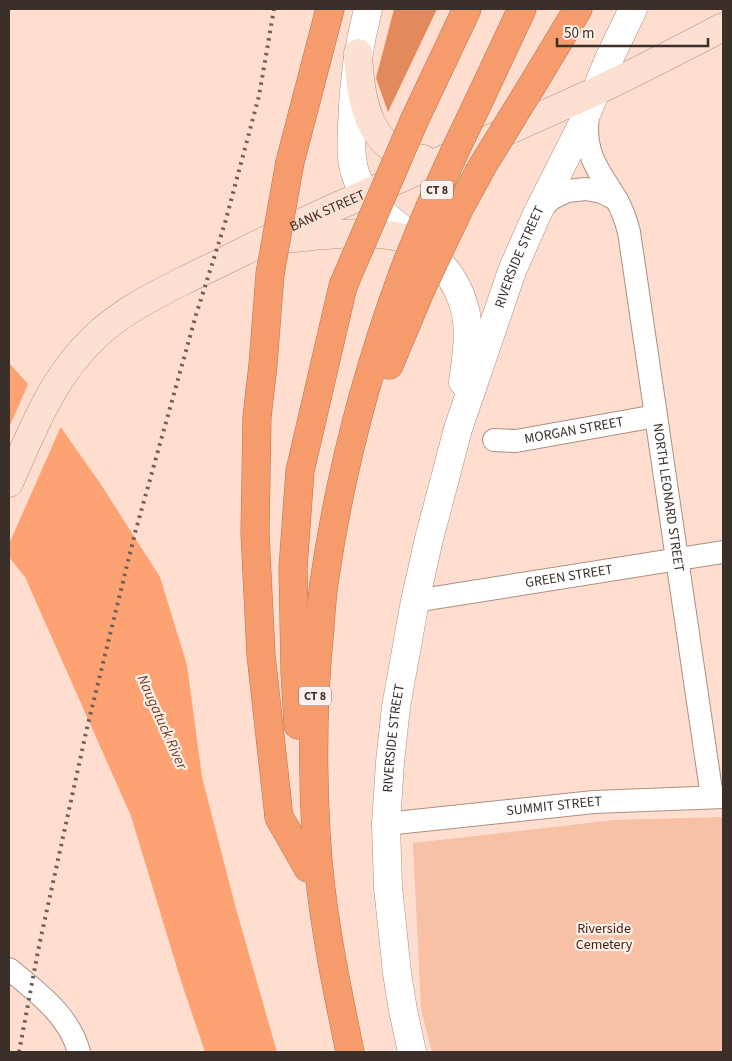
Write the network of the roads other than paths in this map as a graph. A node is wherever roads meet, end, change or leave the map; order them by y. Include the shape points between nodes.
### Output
1 (330, 9) edge
2 (368, 9) edge
3 (467, 9) edge
4 (522, 9) edge
5 (578, 9) edge
6 (633, 9) edge
7 (723, 27) edge
8 (358, 54) junction
9 (591, 101) junction
10 (442, 159) junction
11 (365, 194) junction
12 (617, 200) junction
13 (537, 214) junction
14 (262, 241) junction
15 (418, 242) junction
16 (411, 282) junction
17 (656, 416) junction
18 (458, 429) junction
19 (494, 440) dead end
20 (9, 483) edge
21 (723, 552) edge
22 (677, 560) junction
23 (415, 600) junction
24 (717, 797) edge
25 (386, 824) junction
26 (308, 868) junction
27 (9, 969) edge
28 (79, 1052) edge
29 (341, 1052) edge
30 (350, 1052) edge
31 (412, 1052) edge

1 - 26 highway, bridge via 290,162 270,274 257,417 256,533 261,655 279,818
2 - 8 street, RIVERSIDE STREET
3 - 26 highway, CT 8, bridge via 342,286 300,471 293,568 295,672
4 - 16 highway, CT 8, bridge via 425,217
5 - 16 highway, bridge via 460,207
6 - 9 street, RIVERSIDE STREET
7 - 9 main road, BANK STREET
8 - 10 main road via 364,103 371,124 383,141 400,154
8 - 11 street, RIVERSIDE STREET via 353,95 352,160
9 - 10 main road, BANK STREET
9 - 12 street, NORTH LEONARD STREET via 586,131 590,150 596,168
9 - 13 street, RIVERSIDE STREET
10 - 11 main road, BANK STREET
11 - 14 main road, BANK STREET
11 - 15 street, RIVERSIDE STREET via 384,215
12 - 13 street via 602,192 567,190 551,199
12 - 17 street, NORTH LEONARD STREET via 629,232
13 - 18 street, RIVERSIDE STREET via 512,272
14 - 15 main road via 357,232
14 - 20 main road, BANK STREET via 132,308 81,350 49,396
15 - 18 street, RIVERSIDE STREET via 439,260 454,281 466,315 466,359
16 - 30 highway, CT 8 via 401,333 343,481 324,585 315,693 316,834 324,912
17 - 19 street, MORGAN STREET via 516,441
17 - 22 street, NORTH LEONARD STREET
18 - 23 street, RIVERSIDE STREET
21 - 22 street, GREEN STREET
22 - 23 street, GREEN STREET
22 - 24 street, NORTH LEONARD STREET
23 - 25 street, RIVERSIDE STREET via 396,707
24 - 25 street, SUMMIT STREET via 594,802
25 - 31 street, RIVERSIDE STREET via 388,887 397,973
26 - 29 highway, CT 8 via 312,911
27 - 28 street via 59,1014 70,1029

